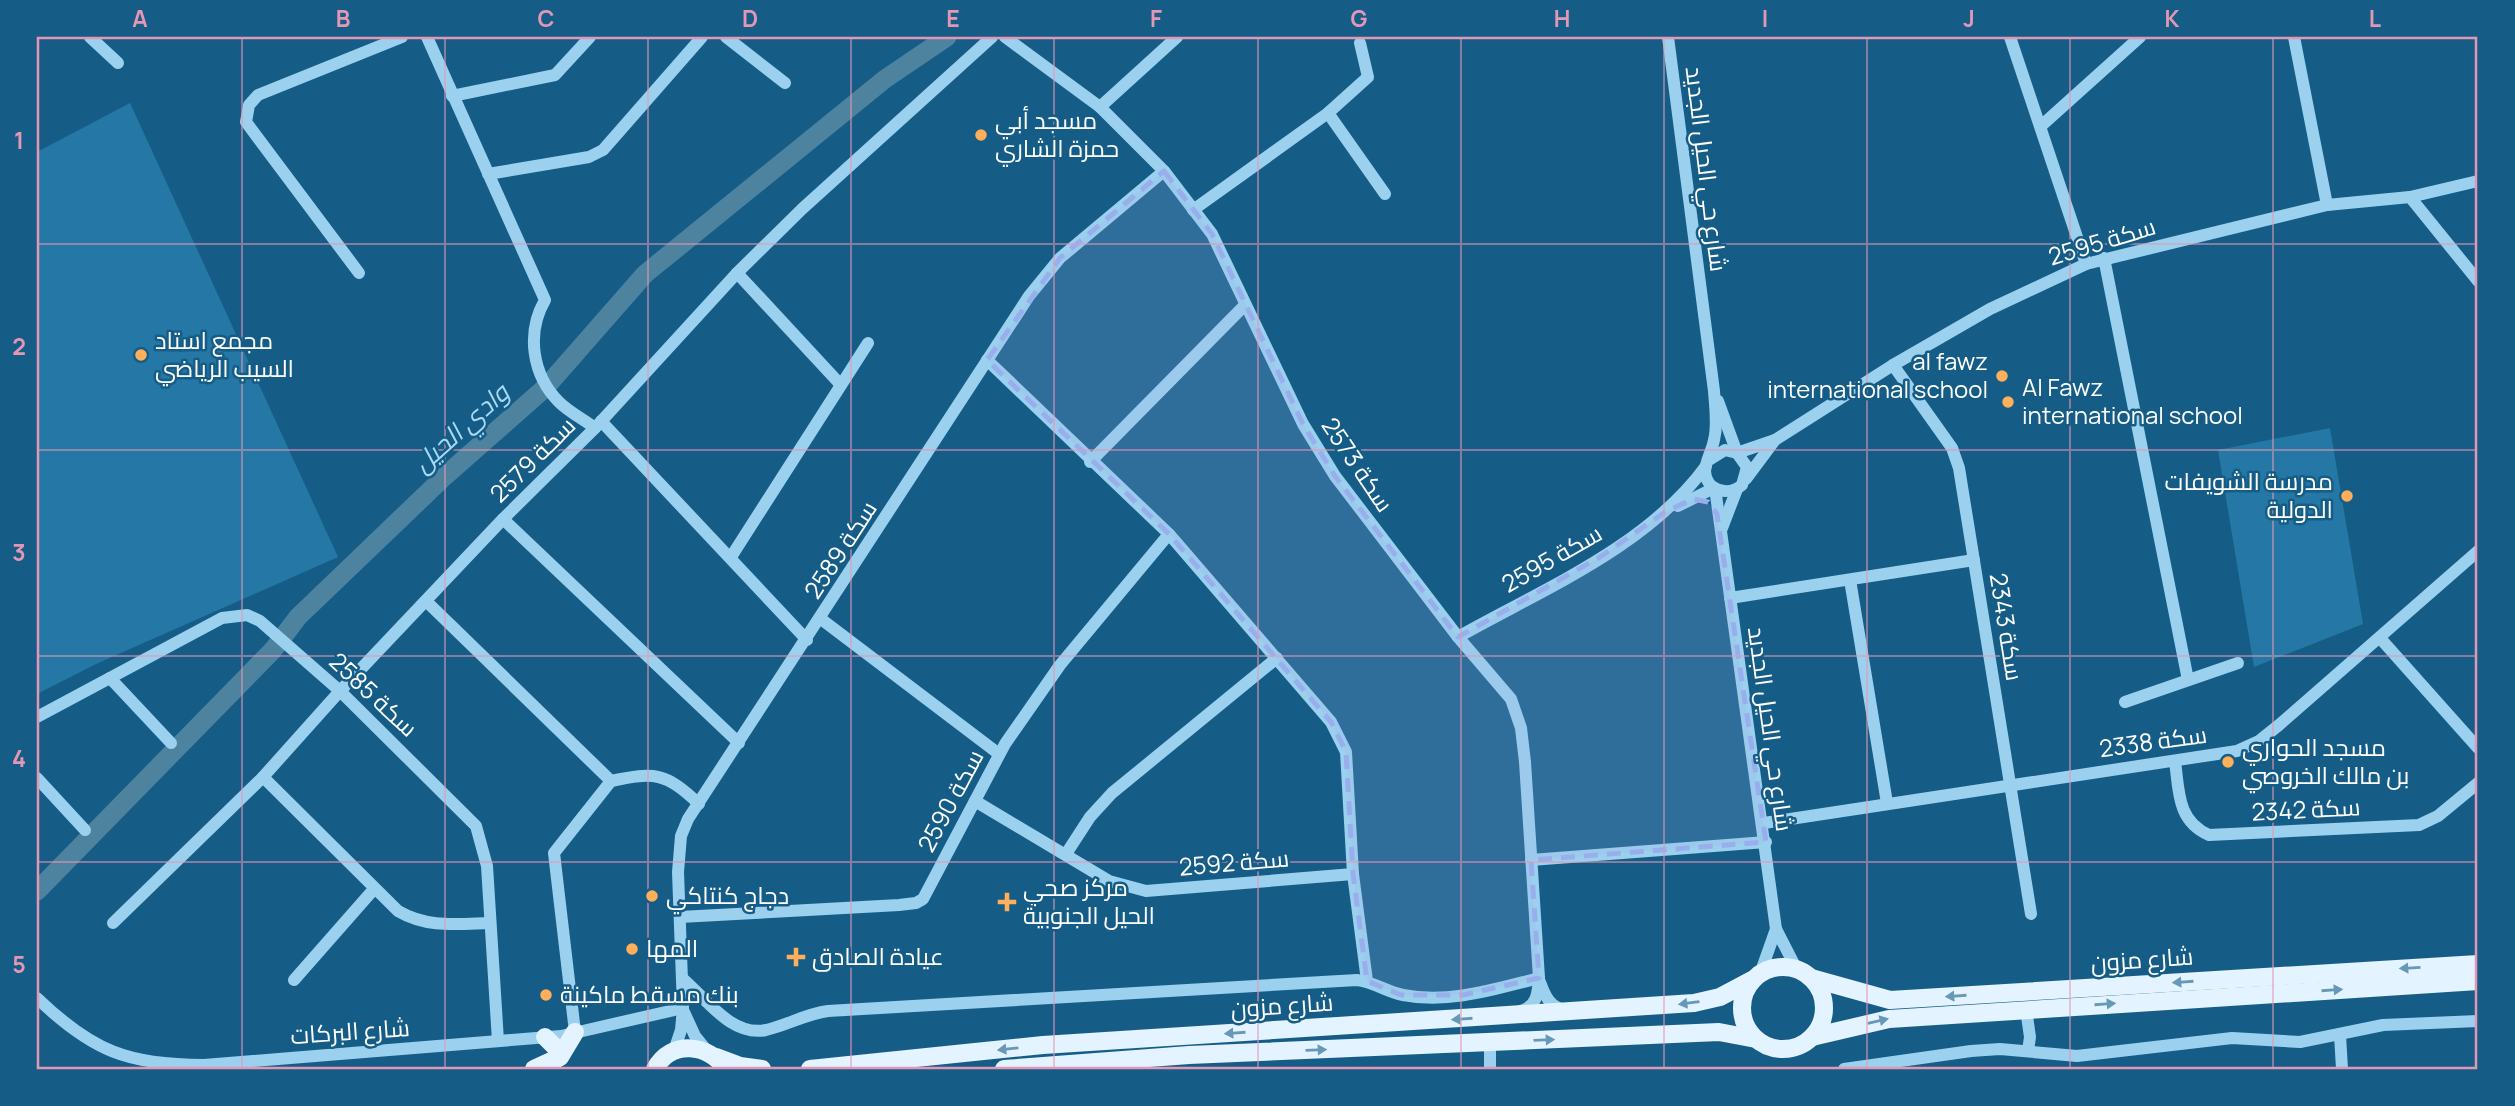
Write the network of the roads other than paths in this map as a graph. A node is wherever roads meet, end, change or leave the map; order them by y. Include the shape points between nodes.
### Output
1 (90, 37) edge
2 (402, 37) edge
3 (427, 37) edge
4 (590, 37) edge
5 (702, 37) edge
6 (726, 37) edge
7 (992, 37) edge
8 (1005, 37) edge
9 (1177, 37) edge
10 (2010, 37) edge
11 (2140, 37) edge
12 (2294, 37) edge
13 (1672, 38) edge
14 (1360, 43) dead end
15 (118, 62) dead end
16 (785, 83) dead end
17 (452, 96) junction
18 (1100, 107) junction
19 (1328, 113) junction
20 (2041, 127) junction
21 (1164, 171) junction
22 (488, 174) junction
23 (2478, 181) edge
24 (1385, 194) dead end
25 (2410, 197) junction
26 (2327, 205) junction
27 (1193, 210) junction
28 (2104, 258) junction
29 (2086, 264) junction
30 (359, 273) dead end
31 (737, 274) junction
32 (2478, 281) edge
33 (1245, 305) junction
34 (868, 343) dead end
35 (987, 360) junction
36 (1893, 365) junction
37 (840, 384) junction
38 (1714, 391) junction
39 (598, 425) junction
40 (1730, 430) junction
41 (1775, 440) junction
42 (1755, 447) junction
43 (1737, 453) junction
44 (1090, 462) junction
45 (1707, 463) junction
46 (1741, 484) junction
47 (1715, 488) junction
48 (1693, 499) junction
49 (1665, 512) junction
50 (1717, 514) junction
51 (503, 519) junction
52 (1169, 534) junction
53 (1721, 535) junction
54 (2478, 551) edge
55 (731, 557) junction
56 (1974, 560) junction
57 (1850, 580) junction
58 (1730, 598) junction
59 (427, 602) junction
60 (821, 619) junction
61 (1458, 637) junction
62 (2380, 638) junction
63 (807, 640) junction
64 (1277, 658) junction
65 (2238, 663) dead end
66 (110, 678) junction
67 (2188, 680) junction
68 (340, 691) junction
69 (2124, 702) dead end
70 (37, 717) edge
71 (171, 743) dead end
72 (739, 743) junction
73 (2478, 748) edge
74 (999, 754) junction
75 (2175, 761) junction
76 (263, 777) junction
77 (37, 778) edge
78 (611, 781) junction
79 (2010, 783) junction
80 (2478, 783) edge
81 (975, 801) junction
82 (1888, 803) junction
83 (699, 804) junction
84 (1764, 822) junction
85 (85, 830) dead end
86 (1766, 842) junction
87 (1066, 854) junction
88 (1531, 860) junction
89 (1353, 874) junction
90 (374, 888) junction
91 (2031, 914) dead end
92 (680, 917) junction
93 (113, 923) dead end
94 (489, 923) junction
95 (1776, 929) junction
96 (2478, 964) edge
97 (1804, 974) junction
98 (1756, 977) junction
99 (682, 978) junction
100 (1539, 978) junction
101 (295, 980) dead end
102 (1367, 981) junction
103 (2478, 981) edge
104 (37, 998) edge
105 (683, 1008) junction
106 (2026, 1009) junction
107 (1580, 1012) junction
108 (1491, 1017) junction
109 (2478, 1021) edge
110 (575, 1032) junction
111 (2340, 1035) junction
112 (545, 1037) junction
113 (1812, 1037) junction
114 (1756, 1039) junction
115 (498, 1041) junction
116 (1490, 1042) junction
117 (674, 1051) junction
118 (2028, 1051) junction
119 (1189, 1055) junction
120 (557, 1059) junction
121 (716, 1059) edge
122 (653, 1068) edge
123 (534, 1069) edge
124 (762, 1069) edge
125 (810, 1069) edge
126 (1004, 1069) edge
127 (1118, 1069) edge
128 (1490, 1069) edge
129 (1844, 1069) edge
130 (2342, 1069) edge

1 - 15 street
2 - 30 street via 258,95 249,105 246,122
3 - 17 street
4 - 17 street via 555,75
5 - 22 street via 603,150 589,157
6 - 16 street
7 - 31 street, سكة 2579
8 - 18 street, سكة 2573
9 - 18 street
10 - 20 street
11 - 20 street
12 - 26 street
13 - 38 street, شارع حي الحيل الجديد
14 - 19 street via 1368,77
17 - 22 street
18 - 21 street, سكة 2573
19 - 24 street
19 - 27 street
20 - 29 street
21 - 27 street, سكة 2573
21 - 35 street, سكة 2589 via 1060,258
22 - 39 street via 545,300 533,329 538,371 561,404
23 - 25 street, سكة 2595
25 - 26 street, سكة 2595
25 - 32 street
26 - 28 street, سكة 2595
27 - 33 street, سكة 2573 via 1212,234
28 - 29 street, سكة 2595
28 - 67 street
29 - 36 street, سكة 2595 via 1990,309
31 - 37 street
31 - 39 street, سكة 2579
33 - 44 street
33 - 61 street, سكة 2573 via 1303,424 1335,476
34 - 37 street
35 - 44 street
35 - 60 street, سكة 2589
36 - 41 street, سكة 2595
36 - 56 street, سكة 2343 via 1952,448
37 - 55 street
38 - 40 street, شارع حي الحيل الجديد
38 - 45 street, شارع حي الحيل الجديد via 1715,436
39 - 51 street, سكة 2579
39 - 55 street
40 - 42 street via 1741,442
40 - 43 street, شارع حي الحيل الجديد
41 - 42 street, سكة 2595
41 - 46 street, سكة 2595
42 - 43 street, سكة 2595
43 - 45 street via 1718,452
43 - 46 street via 1745,462
44 - 52 street
45 - 47 street via 1707,478
45 - 49 street, سكة 2595
46 - 47 street via 1724,492
46 - 53 street, شارع حي الحيل الجديد
47 - 48 street, سكة 2595
47 - 50 street, شارع حي الحيل الجديد
48 - 49 street, سكة 2595
48 - 50 street via 1705,500
49 - 61 street, سكة 2595 via 1600,557
50 - 53 street, شارع حي الحيل الجديد
51 - 59 street, سكة 2579
51 - 72 street
52 - 64 street
52 - 74 street, سكة 2590 via 1060,665
53 - 58 street, شارع حي الحيل الجديد
54 - 62 street, سكة 2338
55 - 63 street
56 - 57 street
56 - 79 street, سكة 2343
57 - 58 street
57 - 82 street
58 - 84 street, شارع حي الحيل الجديد
59 - 68 street, سكة 2579
59 - 78 street
60 - 63 street, سكة 2589
60 - 74 street
61 - 88 street, سكة 2573 via 1511,699 1522,740
62 - 73 street
62 - 75 street, سكة 2338 via 2259,741 2237,751
63 - 72 street, سكة 2589
64 - 87 street via 1111,793
64 - 89 street via 1331,722 1346,752
65 - 67 street
66 - 68 street, سكة 2585 via 222,618 247,615 260,621
66 - 70 street, سكة 2585
66 - 71 street
67 - 69 street
68 - 76 street, سكة 2579
68 - 94 street, سكة 2585 via 476,826 487,866
72 - 83 street, سكة 2589
74 - 81 street, سكة 2590
75 - 79 street, سكة 2338
75 - 80 street, سكة 2342 via 2181,808 2193,826 2209,835 2419,825 2438,816
76 - 90 street
76 - 93 street, سكة 2579
77 - 85 street
78 - 83 street via 662,776
78 - 110 street via 554,853
79 - 82 street, سكة 2338
79 - 91 street, سكة 2343
81 - 87 street, سكة 2592
81 - 92 street, سكة 2590 via 927,892 916,903
82 - 84 street, سكة 2338
83 - 92 street, سكة 2589 via 681,836
84 - 86 street, شارع حي الحيل الجديد
86 - 88 street
86 - 95 street, شارع حي الحيل الجديد
87 - 89 street, سكة 2592 via 1109,881 1146,891
88 - 100 street, سكة 2573
89 - 102 street
90 - 94 street via 415,920
90 - 101 street
92 - 99 street, سكة 2589
94 - 115 street, سكة 2585
95 - 97 street, شارع حي الحيل الجديد
95 - 98 street, شارع حي الحيل الجديد
96 -> 97 main road, شارع مزون via 1890,1000
97 - 98 main road via 1785,967
97 - 113 main road via 1819,989 1824,1014
98 -> 107 main road, شارع مزون via 1720,997 1694,1003
98 - 114 main road via 1742,1004 1748,1029
99 - 102 street via 723,1017 749,1031 828,1011
99 - 105 street, سكة 2589
100 - 102 street via 1483,992 1422,998
100 - 107 street via 1556,1009
100 - 108 street via 1537,998 1527,1009
106 -> 103 main road, شارع مزون
104 - 115 street, شارع البركات via 68,1027 103,1048 162,1065
105 - 110 street, شارع البركات
105 - 117 street, سكة 2589
105 - 121 street, سكة 2589 via 690,1027
113 -> 106 main road, شارع مزون via 1889,1019
106 - 118 street
107 - 108 main road, شارع مزون
108 -> 125 main road, شارع مزون via 1043,1045
109 - 111 street via 2383,1026
110 - 112 street, شارع البركات
110 - 120 main road
111 - 118 street via 2291,1043 2232,1038 2077,1056
111 - 130 street
112 - 115 street, شارع البركات
112 - 120 main road via 557,1049
113 - 114 main road via 1778,1049
116 -> 114 main road, شارع مزون via 1719,1032
119 -> 116 main road, شارع مزون
116 - 128 street
117 - 121 main road via 696,1048
117 - 122 main road
118 - 129 street via 1937,1054
119 - 126 main road, شارع مزون
119 - 127 street
120 - 123 main road
121 - 124 main road

